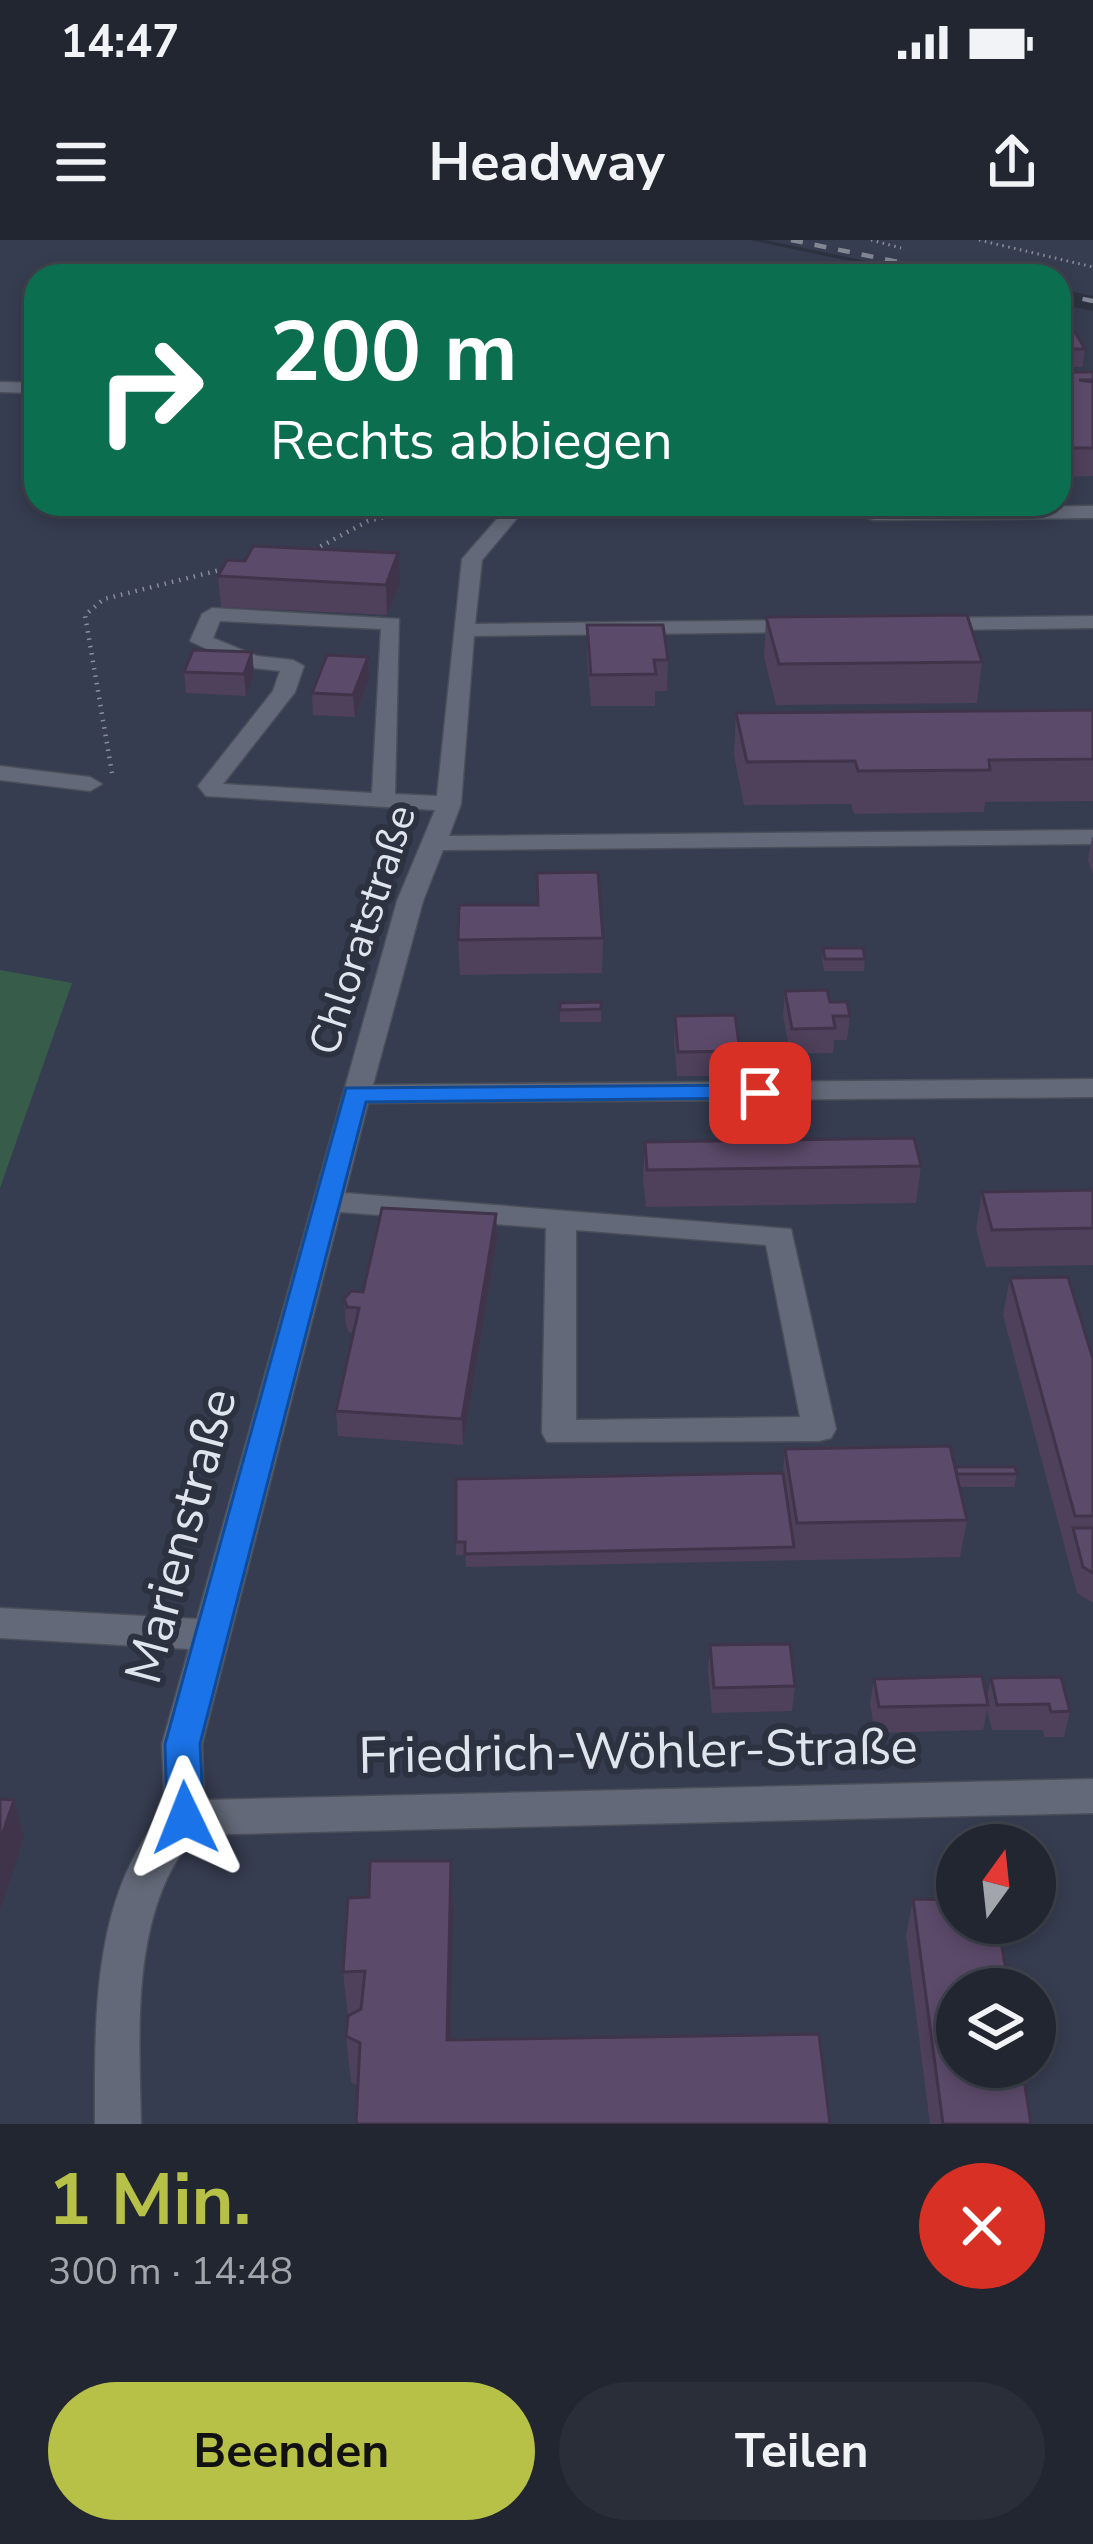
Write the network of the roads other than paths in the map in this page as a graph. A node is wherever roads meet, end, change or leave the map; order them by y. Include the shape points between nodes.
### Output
1 (510, 516) edge
2 (1093, 622) edge
3 (907, 625) edge
4 (837, 626) edge
5 (464, 630) junction
6 (0, 773) edge
7 (90, 784) dead end
8 (383, 800) junction
9 (448, 804) junction
10 (1093, 837) edge
11 (434, 843) junction
12 (1093, 1088) edge
13 (353, 1103) junction
14 (325, 1201) junction
15 (561, 1219) junction
16 (0, 1623) edge
17 (211, 1635) junction
18 (1093, 1796) edge
19 (185, 1818) junction
20 (118, 2124) edge

1 - 5 street, Chloratstraße via 472,559
2 - 3 street
4 - 5 street
5 - 9 street, Chloratstraße
6 - 7 street
8 - 8 street via 214,791 219,773 284,692 293,666 253,662 201,640 212,614 392,623
8 - 9 street
9 - 11 street, Chloratstraße
10 - 11 street
11 - 13 street, Chloratstraße
12 - 13 street
13 - 14 street, Marienstraße
14 - 15 street
14 - 17 street, Marienstraße
15 - 15 street via 559,1433 819,1429 780,1236
16 - 17 street
17 - 19 street, Marienstraße via 182,1744
18 - 19 street, Friedrich-Wöhler-Straße
19 - 20 street via 159,1846 136,1914 120,2010

